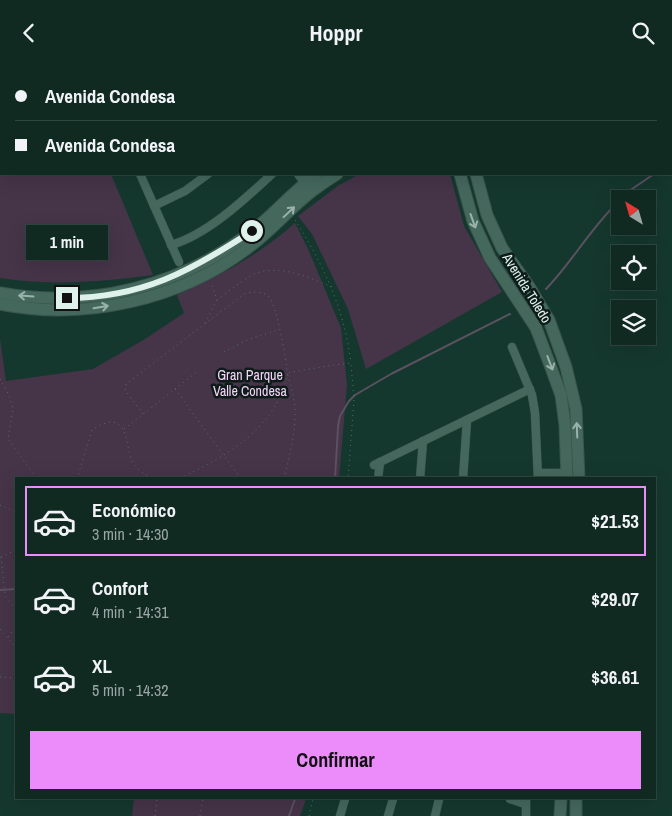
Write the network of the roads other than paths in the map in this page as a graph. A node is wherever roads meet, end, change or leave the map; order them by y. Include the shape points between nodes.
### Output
1 (140, 175) edge
2 (207, 175) edge
3 (271, 175) edge
4 (333, 175) edge
5 (460, 175) edge
6 (476, 175) edge
7 (311, 180) edge
8 (154, 206) junction
9 (172, 245) junction
10 (179, 263) dead end
11 (0, 293) edge
12 (0, 304) edge
13 (512, 347) dead end
14 (530, 389) junction
15 (467, 420) junction
16 (423, 441) junction
17 (538, 476) edge
18 (568, 476) edge
19 (378, 477) edge
20 (420, 477) edge
21 (463, 477) edge
22 (579, 477) edge
23 (345, 799) edge
24 (393, 799) edge
25 (439, 799) edge
26 (510, 799) edge
27 (561, 799) edge
28 (576, 799) edge
29 (526, 801) edge
30 (340, 816) edge
31 (388, 816) edge
32 (435, 816) edge
33 (526, 816) edge
34 (560, 816) edge
35 (576, 816) edge

1 - 8 street
2 - 8 street via 185,191
3 - 9 street via 222,217
4 - 7 street
5 -> 18 street, Avenida Toledo via 473,221 490,258 536,327 561,395
22 -> 6 street, Avenida Toledo via 576,409 566,367 549,320 498,240 487,215
7 -> 11 street via 252,231 178,275 149,286 112,295 80,298
12 -> 7 street via 83,310 151,296 185,284 249,247
8 - 9 street
9 - 10 street
13 - 14 street
14 - 15 street
14 - 17 street via 535,413
15 - 16 street
15 - 21 street
16 - 19 street via 377,463
16 - 20 street
17 - 18 street
23 - 30 street
24 - 31 street
25 - 32 street
26 - 29 street
27 - 34 street
28 - 35 street
29 - 33 street

